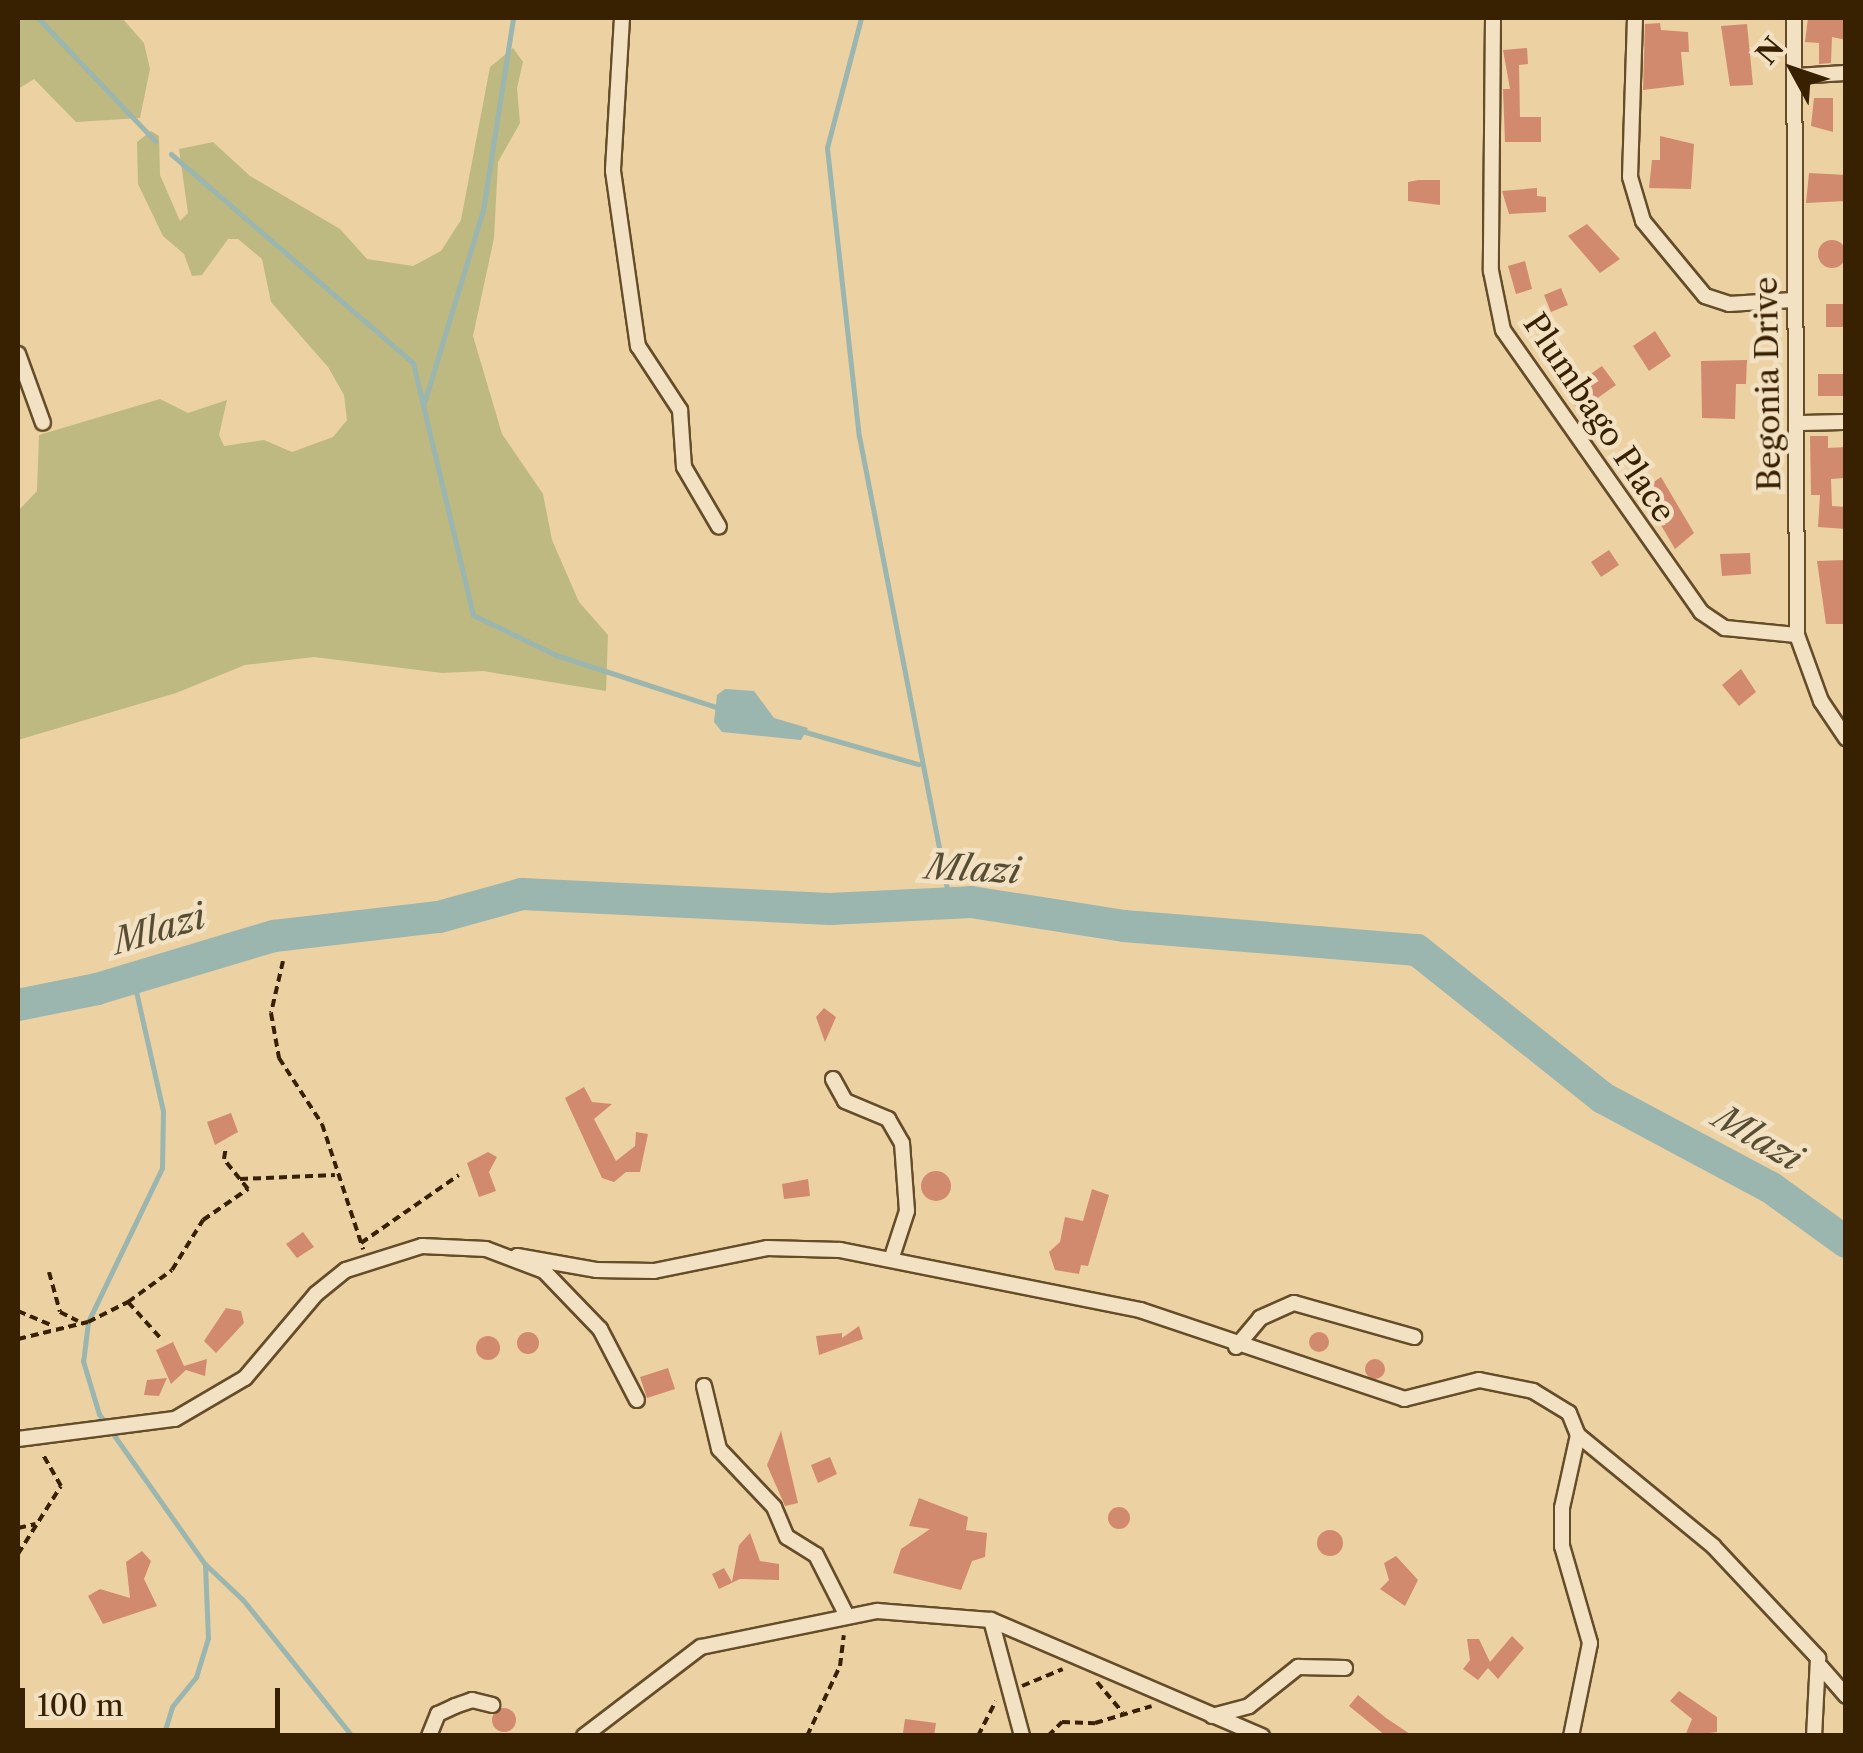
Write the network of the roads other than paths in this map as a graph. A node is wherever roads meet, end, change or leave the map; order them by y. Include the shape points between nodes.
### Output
1 (622, 18) edge
2 (1493, 18) edge
3 (1635, 18) edge
4 (1794, 18) edge
5 (1846, 74) edge
6 (1795, 76) junction
7 (1792, 300) junction
8 (18, 354) edge
9 (43, 422) dead end
10 (1846, 422) edge
11 (1800, 424) junction
12 (719, 527) dead end
13 (1798, 635) junction
14 (1846, 738) edge
15 (833, 1079) dead end
16 (517, 1256) junction
17 (892, 1257) junction
18 (1414, 1337) dead end
19 (1236, 1346) junction
20 (704, 1386) dead end
21 (637, 1400) dead end
22 (1578, 1435) junction
23 (26, 1438) edge
24 (847, 1616) junction
25 (992, 1620) junction
26 (1820, 1667) junction
27 (1345, 1668) dead end
28 (1846, 1696) edge
29 (492, 1705) dead end
30 (1211, 1716) junction
31 (429, 1736) edge
32 (584, 1736) edge
33 (1022, 1736) edge
34 (1262, 1736) edge
35 (1571, 1736) edge
36 (1814, 1736) edge

1 - 12 street via 613,171 638,346 680,410 684,467
2 - 13 street, Plumbago Place via 1491,270 1503,330 1700,612 1725,628
3 - 7 street via 1630,176 1643,221 1704,296 1729,304
4 - 6 street, Begonia Drive
5 - 6 street
6 - 7 street, Begonia Drive
7 - 11 street, Begonia Drive
8 - 9 street
10 - 11 street
11 - 13 street, Begonia Drive
13 - 14 street, Begonia Drive via 1821,701
15 - 17 street via 845,1100 888,1119 902,1143 907,1211
16 - 17 street via 560,1266 654,1271 767,1248
16 - 21 street via 578,1300
16 - 23 street via 436,1246 368,1262 316,1294 244,1378 215,1399 175,1419
17 - 19 street via 1140,1310
18 - 19 street via 1294,1303 1260,1318
19 - 22 street via 1404,1399 1479,1380 1503,1382 1559,1404
20 - 24 street via 719,1449 774,1507 787,1537 816,1555
22 - 26 street via 1713,1546 1808,1645
22 - 35 street via 1562,1508 1562,1546 1590,1643
24 - 25 street via 956,1614
24 - 32 street via 701,1647
25 - 30 street
25 - 33 street
26 - 28 street
26 - 36 street
27 - 30 street via 1298,1667 1250,1706
29 - 31 street via 472,1700 438,1714
30 - 34 street

